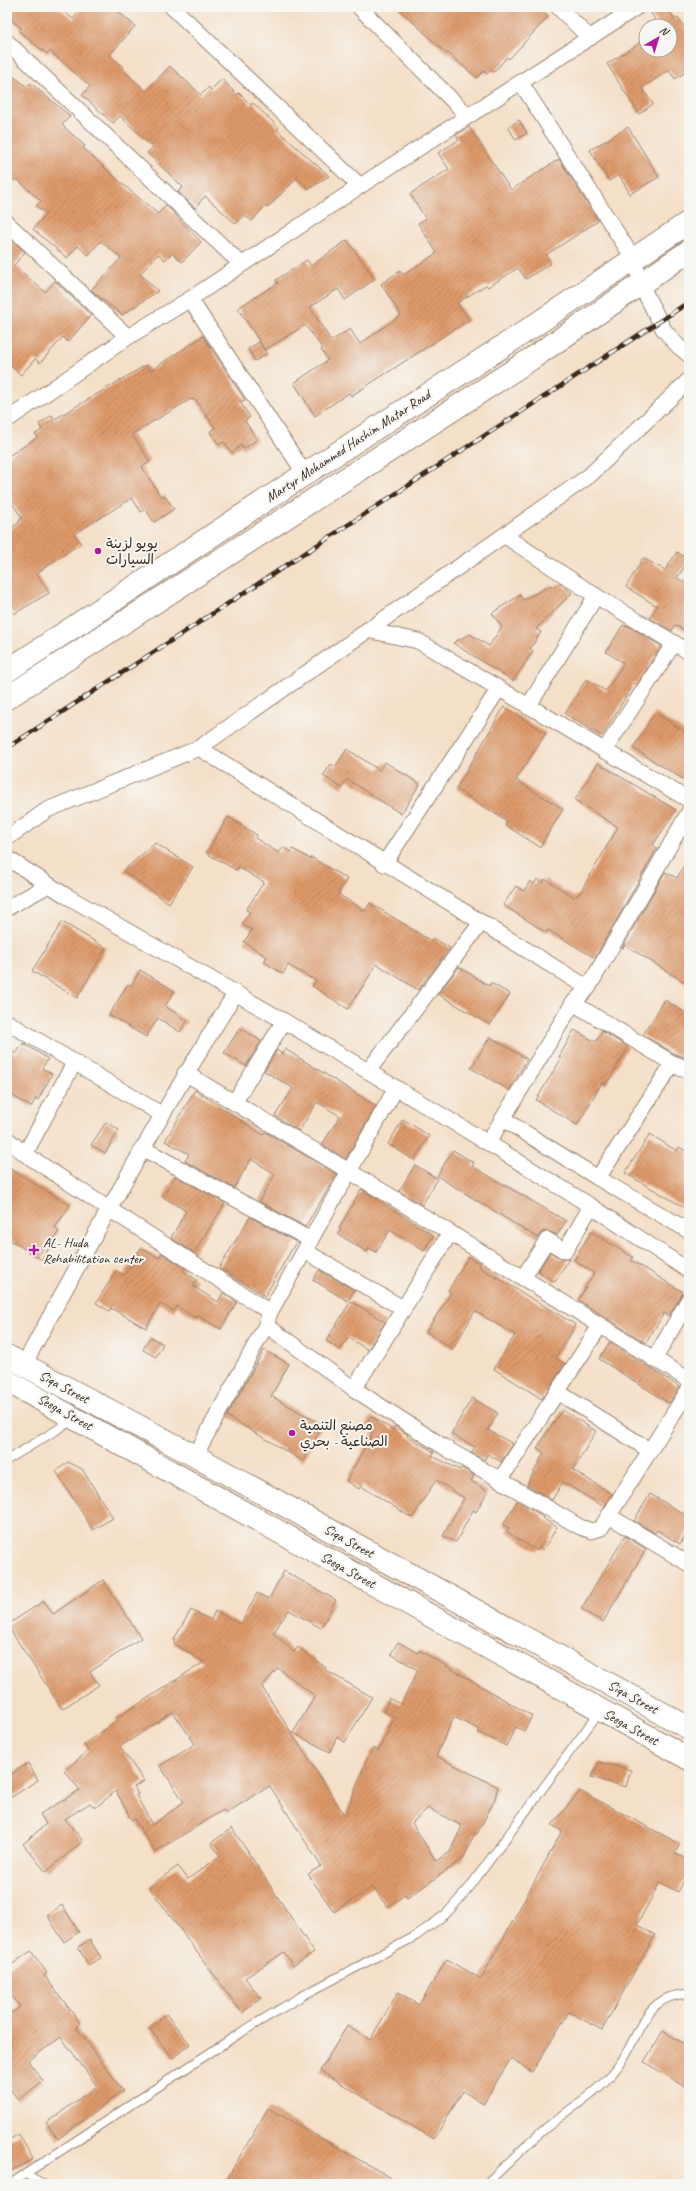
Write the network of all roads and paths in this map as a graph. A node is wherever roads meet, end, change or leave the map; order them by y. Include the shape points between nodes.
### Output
1 (172, 7) edge
2 (359, 7) edge
3 (558, 7) edge
4 (637, 7) edge
5 (590, 38) junction
6 (7, 42) edge
7 (521, 83) junction
8 (468, 116) junction
9 (360, 186) junction
10 (689, 222) edge
11 (7, 223) edge
12 (689, 251) edge
13 (634, 258) junction
14 (242, 264) junction
15 (641, 283) junction
16 (190, 299) junction
17 (128, 337) junction
18 (689, 355) edge
19 (689, 380) edge
20 (10, 413) edge
21 (305, 474) junction
22 (505, 536) junction
23 (596, 596) junction
24 (367, 630) junction
25 (674, 643) junction
26 (689, 652) edge
27 (7, 671) edge
28 (498, 690) junction
29 (7, 698) edge
30 (528, 707) junction
31 (200, 748) junction
32 (604, 751) junction
33 (689, 800) edge
34 (689, 812) edge
35 (7, 838) edge
36 (7, 858) edge
37 (384, 864) junction
38 (49, 885) junction
39 (7, 908) edge
40 (481, 923) junction
41 (588, 988) junction
42 (235, 994) junction
43 (573, 1003) junction
44 (284, 1021) junction
45 (7, 1022) edge
46 (74, 1063) junction
47 (673, 1063) junction
48 (689, 1069) edge
49 (368, 1071) junction
50 (185, 1073) junction
51 (689, 1073) edge
52 (396, 1088) junction
53 (234, 1103) junction
54 (161, 1114) junction
55 (503, 1120) junction
56 (7, 1139) edge
57 (488, 1143) junction
58 (142, 1148) junction
59 (25, 1154) junction
60 (349, 1172) junction
61 (598, 1178) junction
62 (591, 1206) junction
63 (109, 1209) junction
64 (689, 1232) edge
65 (450, 1233) junction
66 (308, 1246) junction
67 (689, 1271) edge
68 (523, 1278) junction
69 (689, 1299) edge
70 (404, 1309) junction
71 (268, 1319) junction
72 (600, 1326) junction
73 (654, 1360) junction
74 (15, 1361) edge
75 (7, 1380) edge
76 (689, 1380) edge
77 (689, 1388) edge
78 (354, 1390) junction
79 (558, 1392) junction
80 (76, 1418) junction
81 (649, 1450) junction
82 (195, 1456) junction
83 (7, 1460) edge
84 (500, 1480) junction
85 (609, 1516) junction
86 (689, 1564) edge
87 (600, 1710) junction
88 (689, 1728) edge
89 (689, 1759) edge
90 (689, 1994) edge
91 (26, 2174) junction
92 (10, 2184) edge
93 (44, 2184) edge
94 (486, 2184) edge

1 - 9 street
2 - 8 street
3 - 5 street
4 - 5 street
5 - 7 street
6 - 14 street
7 - 8 street
7 - 13 street
8 - 9 street
9 - 14 street
10 - 13 main road, Martyr Mohammed Hashim Matar Road
11 - 17 street
12 - 15 main road, Martyr Mohammed Hashim Matar Road
13 - 15 street
13 - 21 main road, Martyr Mohammed Hashim Matar Road
14 - 16 street
15 - 18 street via 664,330
15 - 29 main road, Martyr Mohammed Hashim Matar Road via 531,359
16 - 17 street
16 - 21 street
17 - 20 street
19 - 22 street via 589,476
21 - 27 main road, Martyr Mohammed Hashim Matar Road
22 - 23 street
22 - 24 street
23 - 25 street
23 - 30 street
24 - 28 street via 418,641
24 - 31 street
25 - 26 street
25 - 32 street
28 - 30 street
28 - 37 street
30 - 32 street
31 - 35 street via 47,810
31 - 37 street
32 - 33 street
34 - 41 street
36 - 38 street
37 - 40 street
38 - 39 street
38 - 42 street
40 - 41 street
40 - 49 street
41 - 43 street
42 - 44 street
42 - 50 street
43 - 47 street
43 - 55 street
44 - 49 street
44 - 53 street
45 - 46 street
46 - 54 street
46 - 59 street
47 - 48 street
47 - 51 street
47 - 61 street
49 - 52 street
50 - 53 street
50 - 54 street
52 - 57 street
52 - 60 street
53 - 60 street
54 - 58 street
55 - 57 street
55 - 61 street
56 - 59 street
57 - 62 street
58 - 63 street
58 - 66 street
59 - 63 street
60 - 65 street
60 - 66 street
61 - 64 street
62 - 67 street
62 - 68 street via 565,1251 547,1240
63 - 71 street
63 - 74 street
65 - 68 street
65 - 70 street
66 - 70 street
66 - 71 street
68 - 72 street
69 - 73 street
70 - 78 street
71 - 78 street
71 - 82 street
72 - 73 street
72 - 79 street
73 - 76 street
74 - 82 main road, Siqa Street
75 - 80 main road, Seega Street
77 - 81 street
78 - 84 street
79 - 81 street
79 - 84 street
80 - 83 lane
80 - 87 main road, Seega Street
81 - 85 street
82 - 88 main road, Siqa Street
84 - 85 street via 586,1529 601,1528
85 - 86 street
87 - 89 main road, Seega Street
87 - 91 lane via 469,1888 446,1914 416,1936 302,1996 240,2033
90 - 94 lane via 677,1994 662,2000 652,2008 615,2070 587,2097 546,2128
91 - 92 lane
91 - 93 lane

